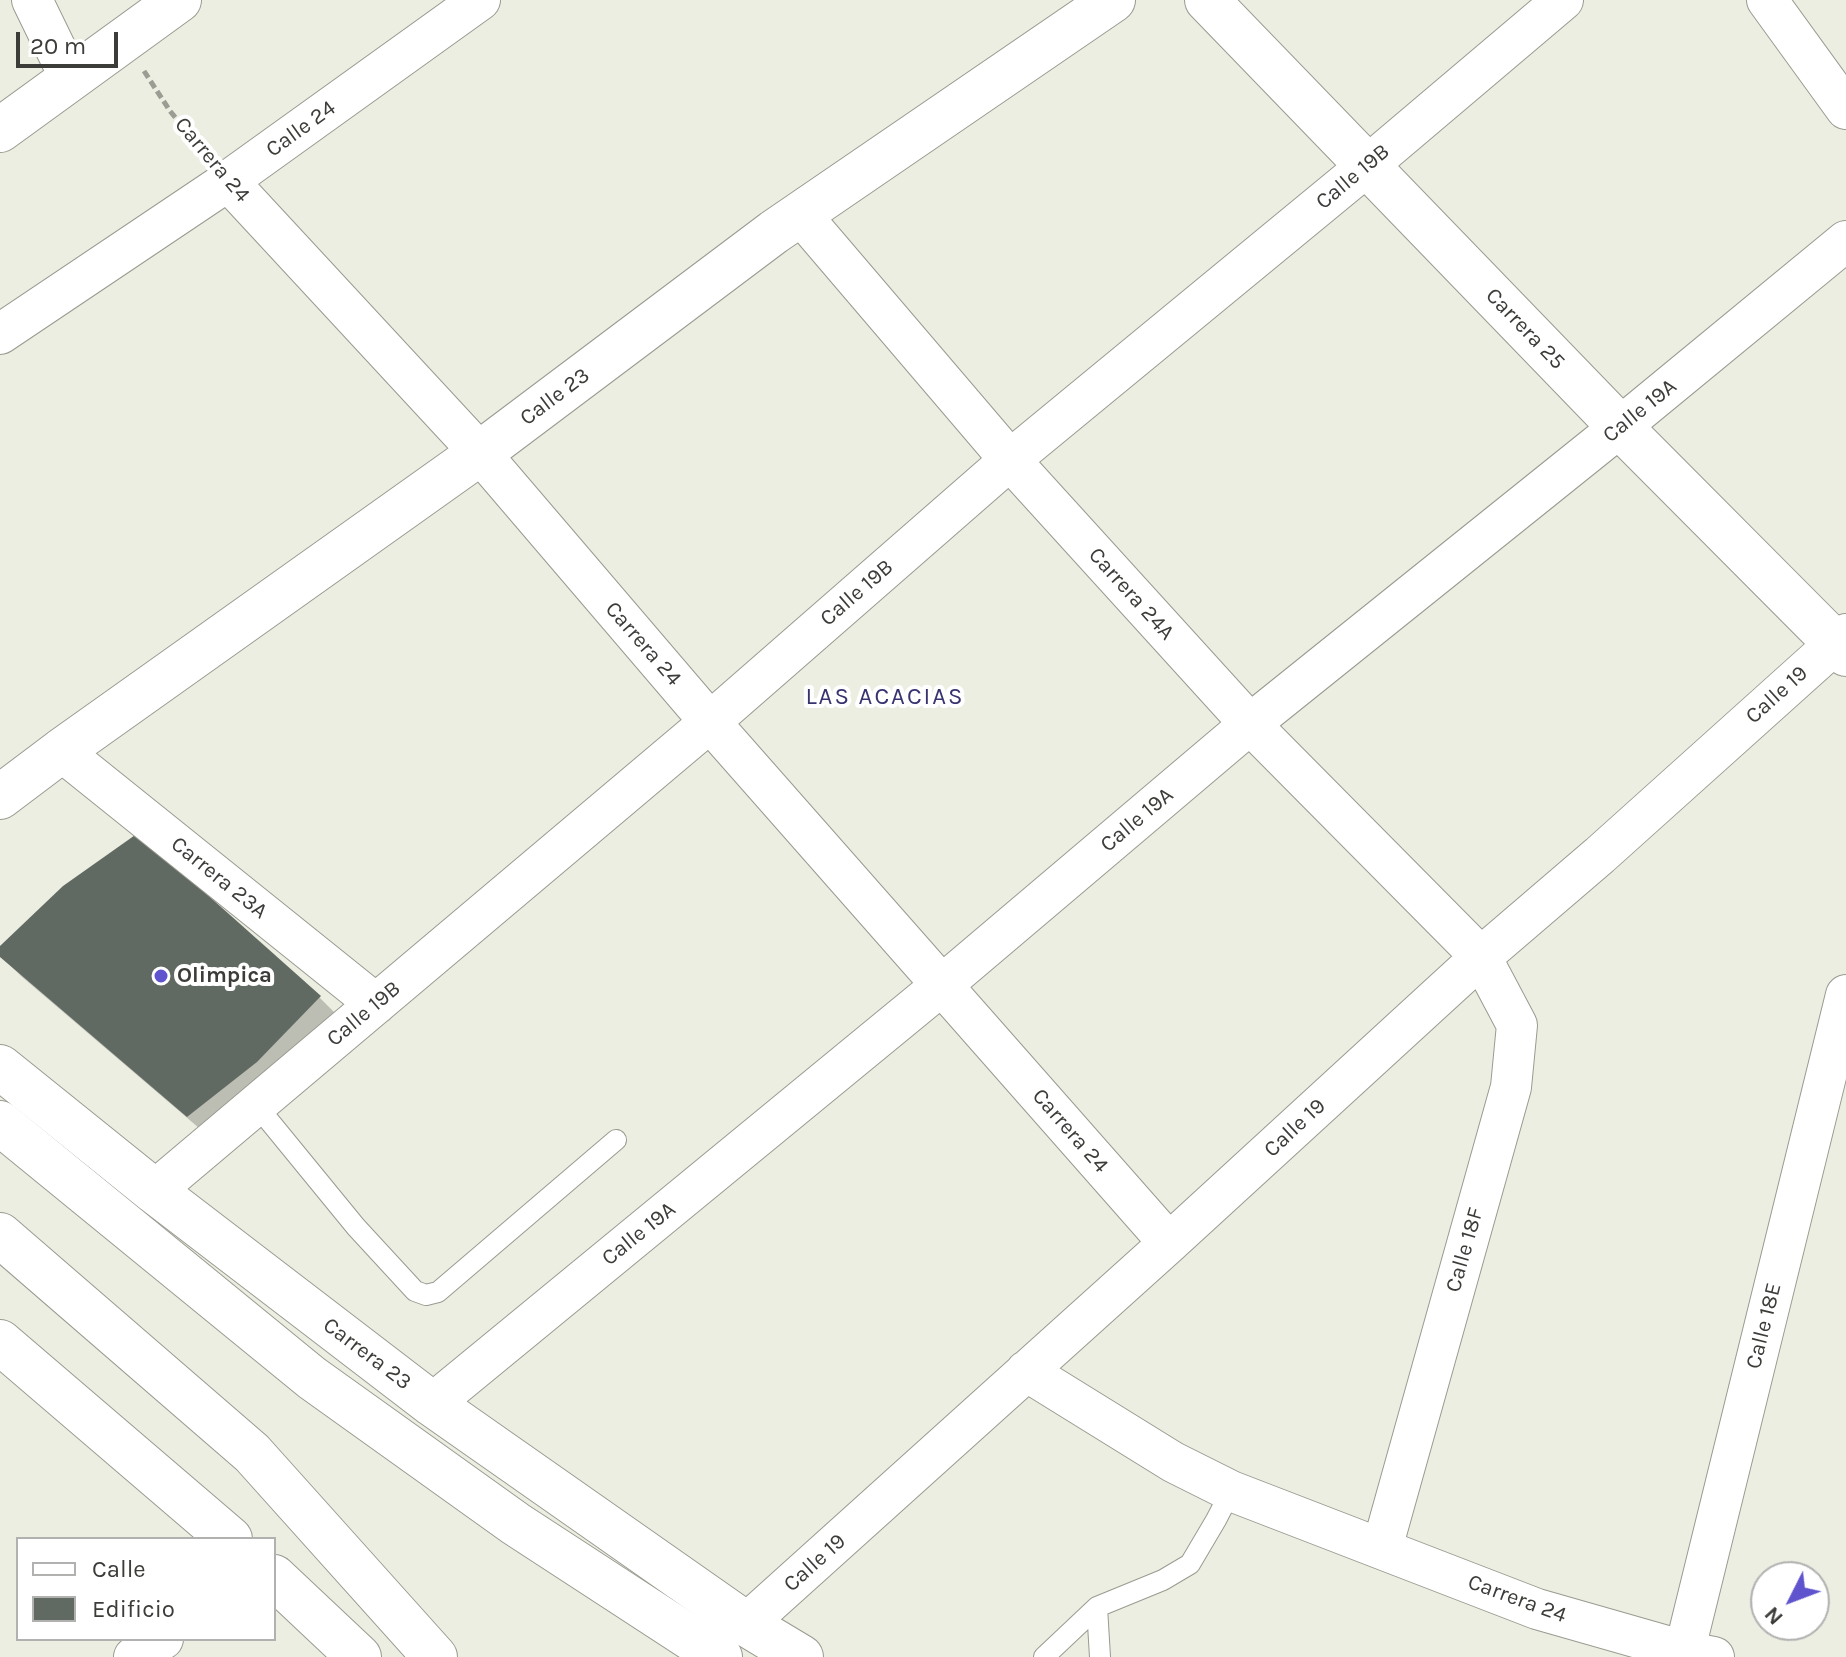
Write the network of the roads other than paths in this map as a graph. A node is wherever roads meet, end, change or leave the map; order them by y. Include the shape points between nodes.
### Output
1 (32, 0) edge
2 (179, 0) edge
3 (480, 0) edge
4 (1113, 0) edge
5 (1207, 0) edge
6 (1563, 0) edge
7 (1767, 0) edge
8 (70, 78) junction
9 (1846, 109) edge
10 (0, 130) edge
11 (1367, 166) junction
12 (228, 181) junction
13 (800, 214) junction
14 (1846, 241) edge
15 (0, 334) edge
16 (1620, 427) junction
17 (480, 453) junction
18 (1010, 460) junction
19 (1842, 644) edge
20 (710, 722) junction
21 (1250, 724) junction
22 (61, 751) junction
23 (0, 797) edge
24 (1481, 957) junction
25 (942, 985) junction
26 (1846, 995) edge
27 (376, 1004) junction
28 (0, 1067) edge
29 (255, 1106) junction
30 (0, 1123) edge
31 (616, 1140) dead end
32 (154, 1191) junction
33 (0, 1235) edge
34 (1169, 1243) junction
35 (7, 1358) edge
36 (1026, 1371) junction
37 (432, 1404) junction
38 (1231, 1491) junction
39 (228, 1537) edge
40 (1382, 1548) junction
41 (276, 1579) edge
42 (1097, 1607) junction
43 (160, 1641) edge
44 (727, 1645) edge
45 (1694, 1655) edge
46 (134, 1657) edge
47 (359, 1657) edge
48 (435, 1657) edge
49 (801, 1657) edge
50 (1044, 1657) edge
51 (1100, 1657) edge

1 - 8 street
2 - 8 main road
3 - 12 street, Calle 24
4 - 13 main road, Calle 23
5 - 11 main road, Carrera 25
6 - 11 street, Calle 19B
7 - 9 street
8 - 10 main road
11 - 16 main road, Carrera 25
11 - 18 street, Calle 19B
12 - 15 street, Calle 24
12 - 17 street, Carrera 24
13 - 17 main road, Calle 23
13 - 18 street, Carrera 24A
14 - 16 street, Calle 19A
16 - 19 main road, Carrera 25
16 - 21 street, Calle 19A
17 - 20 street, Carrera 24
17 - 22 main road, Calle 23
18 - 20 street, Calle 19B
18 - 21 street, Carrera 24A
19 - 24 street, Calle 19
20 - 25 street, Carrera 24
20 - 27 street, Calle 19B
21 - 24 street, Carrera 24A
21 - 25 street, Calle 19A
22 - 23 main road, Calle 23
22 - 27 street, Carrera 23A
24 - 34 street, Calle 19
24 - 40 street, Calle 18F via 1517,1025 1511,1087
25 - 34 street, Carrera 24
25 - 37 street, Calle 19A
26 - 45 street, Calle 18E
27 - 29 street, Calle 19B
28 - 32 main road, Carrera 23
29 - 31 lane via 356,1227 415,1291 426,1295 438,1292
29 - 32 street, Calle 19B
30 - 44 main road via 312,1378 516,1524
32 - 37 main road, Carrera 23
33 - 48 main road via 252,1453
34 - 36 street, Calle 19
35 - 39 main road
36 - 38 street, Carrera 24 via 1173,1462
36 - 44 street, Calle 19
37 - 44 main road, Carrera 23
38 - 40 street, Carrera 24
38 - 42 lane via 1190,1564
40 - 45 street, Carrera 24 via 1537,1609
41 - 47 main road
42 - 50 lane
42 - 51 lane
43 - 46 street
44 - 49 main road

